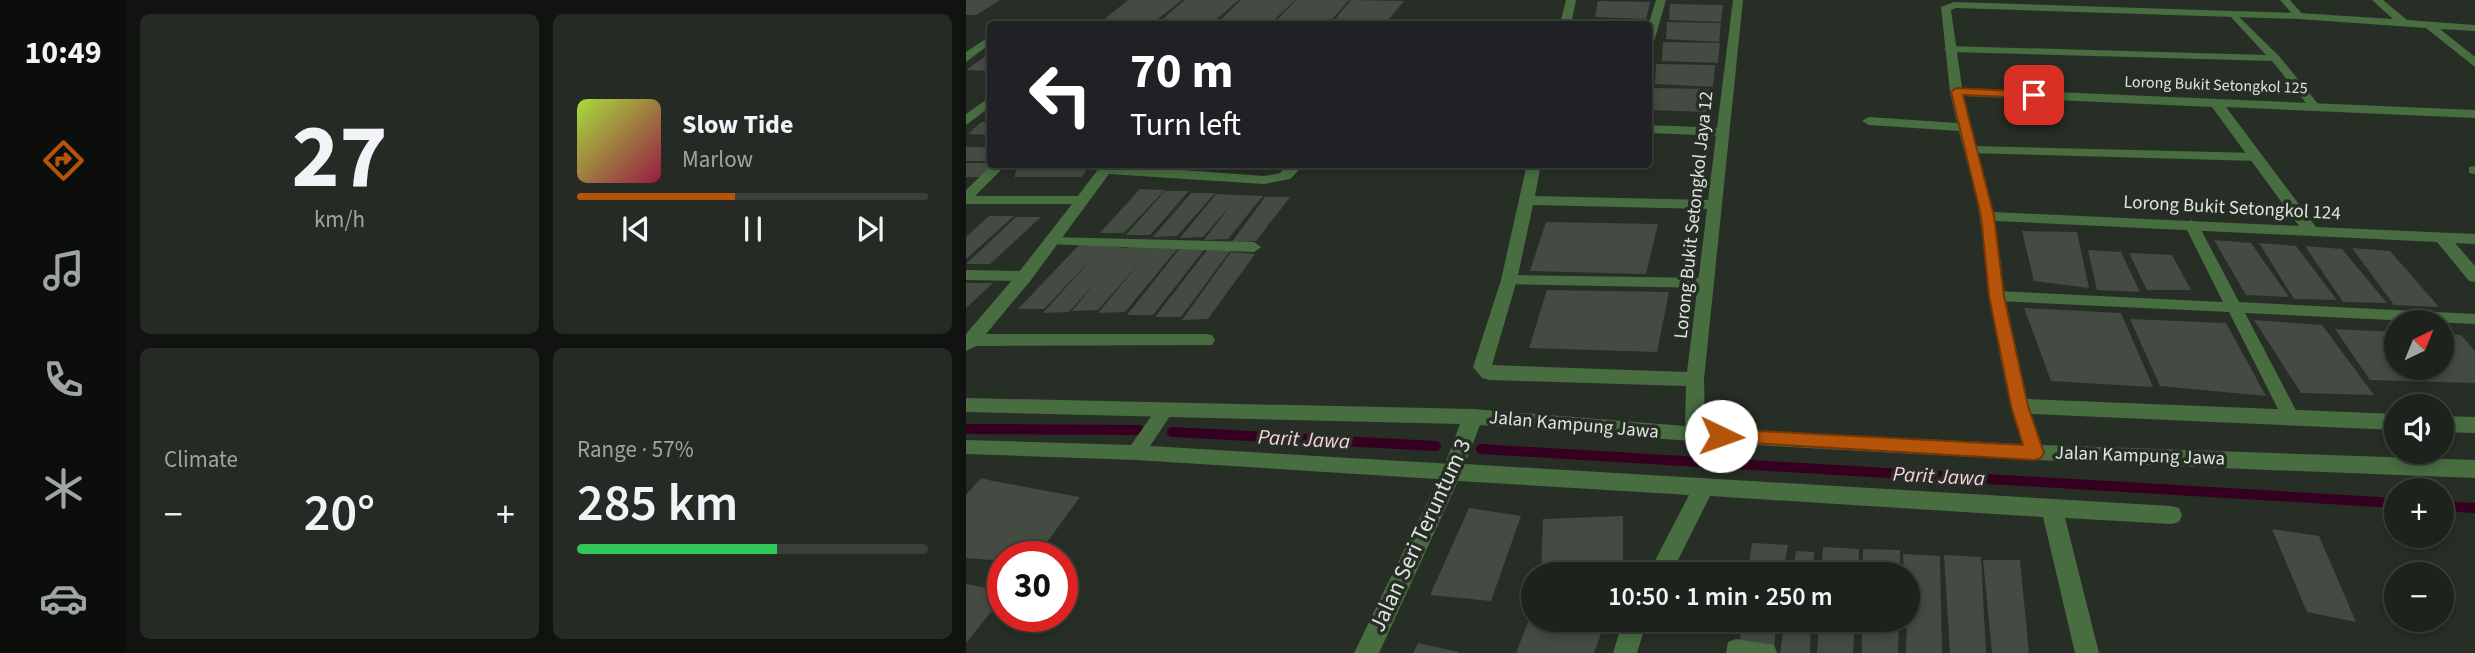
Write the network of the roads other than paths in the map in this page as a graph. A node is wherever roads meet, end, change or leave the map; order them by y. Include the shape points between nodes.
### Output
1 (1571, 0) edge
2 (1661, 0) edge
3 (1738, 0) edge
4 (2206, 0) edge
5 (2285, 0) edge
6 (2377, 0) edge
7 (2022, 3) edge
8 (2217, 13) junction
9 (2233, 14) junction
10 (2299, 16) junction
11 (1567, 21) edge
12 (2404, 23) junction
13 (2430, 26) junction
14 (2475, 28) edge
15 (1652, 31) edge
16 (987, 41) edge
17 (1949, 48) junction
18 (966, 58) edge
19 (2275, 58) junction
20 (2475, 63) edge
21 (1956, 92) junction
22 (2216, 103) junction
23 (987, 104) edge
24 (2315, 107) junction
25 (2475, 114) edge
26 (966, 121) edge
27 (1869, 121) dead end
28 (1965, 127) junction
29 (1652, 129) edge
30 (1723, 132) junction
31 (1972, 150) junction
32 (2257, 158) junction
33 (997, 168) edge
34 (1107, 168) edge
35 (1120, 168) edge
36 (1294, 168) edge
37 (1533, 168) edge
38 (966, 198) edge
39 (1527, 200) junction
40 (1081, 201) junction
41 (1715, 205) junction
42 (1987, 216) junction
43 (2191, 224) junction
44 (2311, 231) junction
45 (2441, 237) junction
46 (2475, 239) edge
47 (1051, 241) junction
48 (1254, 247) dead end
49 (966, 275) edge
50 (1025, 276) junction
51 (2475, 276) edge
52 (1509, 279) junction
53 (1706, 284) junction
54 (1997, 296) junction
55 (2235, 309) junction
56 (2475, 319) edge
57 (1206, 340) dead end
58 (969, 343) edge
59 (1695, 379) junction
60 (966, 405) edge
61 (2020, 406) junction
62 (1165, 410) junction
63 (1473, 417) junction
64 (2291, 418) junction
65 (2384, 422) edge
66 (2454, 424) edge
67 (2475, 425) edge
68 (1695, 435) junction
69 (966, 447) edge
70 (1136, 453) junction
71 (2035, 453) junction
72 (2475, 469) edge
73 (1452, 472) junction
74 (1704, 487) junction
75 (2052, 509) junction
76 (2171, 515) dead end
77 (1665, 562) edge
78 (1631, 632) edge
79 (1736, 650) dead end
80 (1366, 653) edge
81 (1625, 653) edge
82 (1766, 653) edge
83 (2087, 653) edge

1 - 11 street
2 - 15 lane
3 - 30 street, Lorong Bukit Setongkol Jaya 12
4 - 8 street
5 - 10 lane
6 - 12 street
7 - 8 street
7 - 17 street via 1948,6
8 - 9 street
9 - 10 street
9 - 19 lane
10 - 12 street
12 - 13 street
13 - 14 street
13 - 20 street
16 - 18 street
17 - 19 lane
17 - 21 street
19 - 24 lane
21 - 22 street, Lorong Bukit Setongkol 125
21 - 28 street
22 - 24 street, Lorong Bukit Setongkol 125
22 - 32 street
23 - 26 street
24 - 25 street, Lorong Bukit Setongkol 125
27 - 28 street
28 - 31 street
29 - 30 lane
30 - 41 street, Lorong Bukit Setongkol Jaya 12
31 - 32 lane
31 - 42 street
32 - 44 street
33 - 38 lane
34 - 40 street
35 - 36 street via 1264,180 1285,176
37 - 39 street
38 - 40 street
39 - 41 street
39 - 52 street
40 - 47 street
41 - 53 street, Lorong Bukit Setongkol Jaya 12
42 - 43 street, Lorong Bukit Setongkol 124
42 - 54 street
43 - 44 street, Lorong Bukit Setongkol 124
43 - 55 lane
44 - 45 street, Lorong Bukit Setongkol 124
45 - 46 street, Lorong Bukit Setongkol 124
45 - 51 street
47 - 48 lane
47 - 50 street
49 - 50 lane
50 - 58 street
52 - 53 lane
52 - 59 street via 1484,355 1482,367 1489,373
53 - 59 street, Lorong Bukit Setongkol Jaya 12
54 - 55 lane
54 - 61 street
55 - 56 lane
55 - 64 lane
57 - 58 street
59 - 68 street, Lorong Bukit Setongkol Jaya 12
60 - 62 street, Jalan Kampung Jawa
61 - 64 street
61 - 71 street
62 - 63 street, Jalan Kampung Jawa
62 - 70 lane
63 - 68 street, Jalan Kampung Jawa
63 - 73 street, Jalan Seri Teruntum 3
64 - 65 street
66 - 67 street
68 - 71 street, Jalan Kampung Jawa
69 - 70 lane
70 - 73 lane
71 - 72 street, Jalan Kampung Jawa
73 - 74 street
73 - 80 street, Jalan Seri Teruntum 3
74 - 75 street
74 - 77 street
75 - 76 street
75 - 83 street
78 - 81 street
79 - 82 lane

